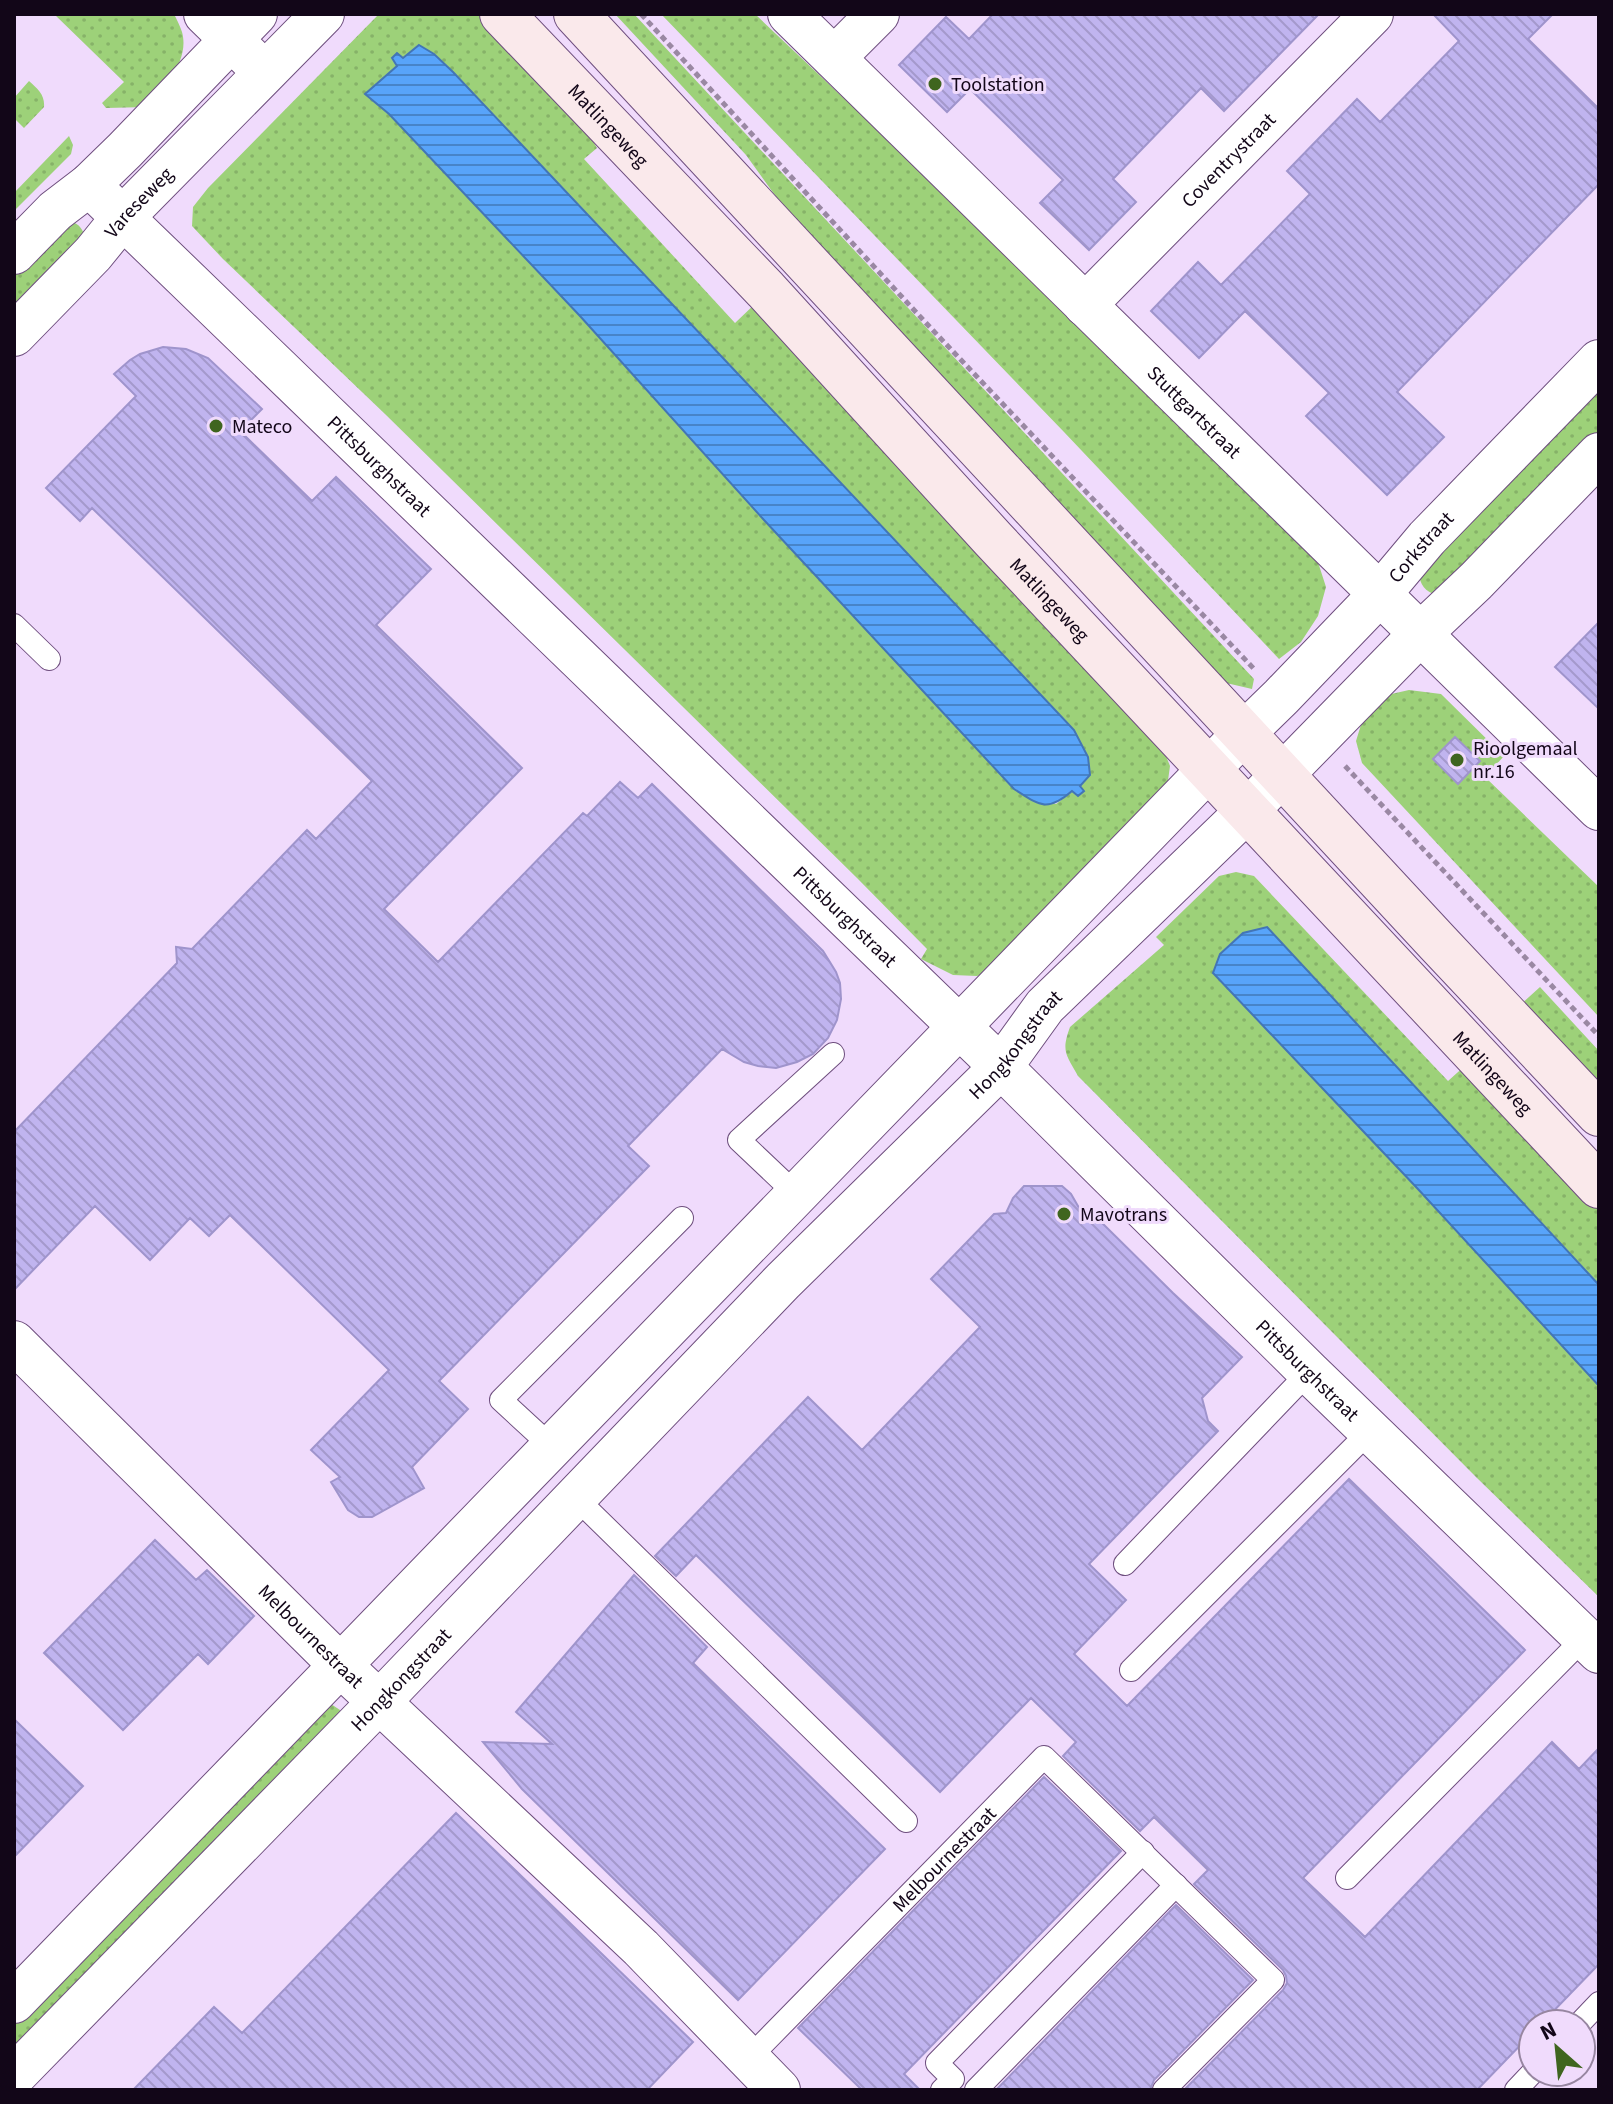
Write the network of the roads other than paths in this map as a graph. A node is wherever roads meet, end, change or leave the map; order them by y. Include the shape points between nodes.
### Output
1 (323, 14) edge
2 (502, 14) edge
3 (576, 14) edge
4 (789, 14) edge
5 (878, 14) edge
6 (1372, 14) edge
7 (231, 23) edge
8 (834, 58) junction
9 (264, 72) junction
10 (89, 185) junction
11 (123, 217) junction
12 (14, 253) edge
13 (1085, 305) junction
14 (14, 335) edge
15 (1599, 361) edge
16 (1599, 454) edge
17 (1380, 594) junction
18 (14, 625) edge
19 (1420, 634) junction
20 (49, 659) dead end
21 (1243, 734) junction
22 (1209, 770) junction
23 (1282, 775) junction
24 (1599, 809) edge
25 (1248, 810) junction
26 (960, 1028) junction
27 (833, 1054) dead end
28 (1001, 1067) junction
29 (1599, 1114) edge
30 (1599, 1186) edge
31 (797, 1195) junction
32 (682, 1218) dead end
33 (748, 1245) junction
34 (783, 1281) junction
35 (14, 1342) edge
36 (1309, 1372) junction
37 (1370, 1431) junction
38 (552, 1447) junction
39 (576, 1498) junction
40 (1125, 1564) dead end
41 (1592, 1645) edge
42 (340, 1665) junction
43 (1131, 1670) dead end
44 (379, 1702) junction
45 (906, 1821) dead end
46 (1143, 1852) junction
47 (1347, 1878) dead end
48 (1176, 1885) junction
49 (14, 2002) edge
50 (748, 2059) junction
51 (14, 2076) edge
52 (953, 2086) edge
53 (779, 2090) edge
54 (976, 2090) edge
55 (1164, 2090) edge

1 - 9 street, Vareseweg
2 - 22 main road, Matlingeweg via 766,290
3 - 21 main road
4 - 8 street, Stuttgartstraat
5 - 8 street
6 - 13 street, Coventrystraat
7 - 9 street
7 - 10 street
8 - 13 street, Stuttgartstraat
9 - 11 street, Vareseweg
10 - 11 street, Pittsburghstraat
10 - 12 street
11 - 14 street, Vareseweg
11 - 26 street, Pittsburghstraat
13 - 17 street, Stuttgartstraat
15 - 17 street, Corkstraat via 1427,538
16 - 19 street
17 - 19 street, Stuttgartstraat
17 - 21 street, Corkstraat
18 - 20 lane
19 - 23 street
19 - 24 street, Stuttgartstraat
21 - 22 street, Corkstraat
21 - 23 main road
22 - 25 main road, Matlingeweg
22 - 26 street
23 - 25 street, Hongkongstraat
23 - 29 main road
25 - 28 street, Hongkongstraat via 1045,1006
25 - 30 main road, Matlingeweg
26 - 28 street, Pittsburghstraat
26 - 31 street
27 - 31 lane via 739,1140
28 - 34 street, Hongkongstraat
28 - 36 street, Pittsburghstraat
31 - 33 street
32 - 38 lane via 501,1400
33 - 34 street
33 - 38 street
34 - 39 street, Hongkongstraat
35 - 42 street, Melbournestraat
36 - 37 street, Pittsburghstraat
36 - 40 lane
37 - 41 street, Pittsburghstraat
37 - 43 lane
38 - 42 street
39 - 44 street, Hongkongstraat
39 - 45 lane
41 - 47 lane
42 - 44 street, Melbournestraat
42 - 49 street
44 - 50 street, Melbournestraat via 641,1948
44 - 51 street, Hongkongstraat
46 - 48 lane, Melbournestraat
46 - 50 lane, Melbournestraat via 1044,1757
46 - 52 lane via 937,2063
48 - 54 lane
48 - 55 lane, Melbournestraat via 1273,1980
50 - 53 street, Melbournestraat

